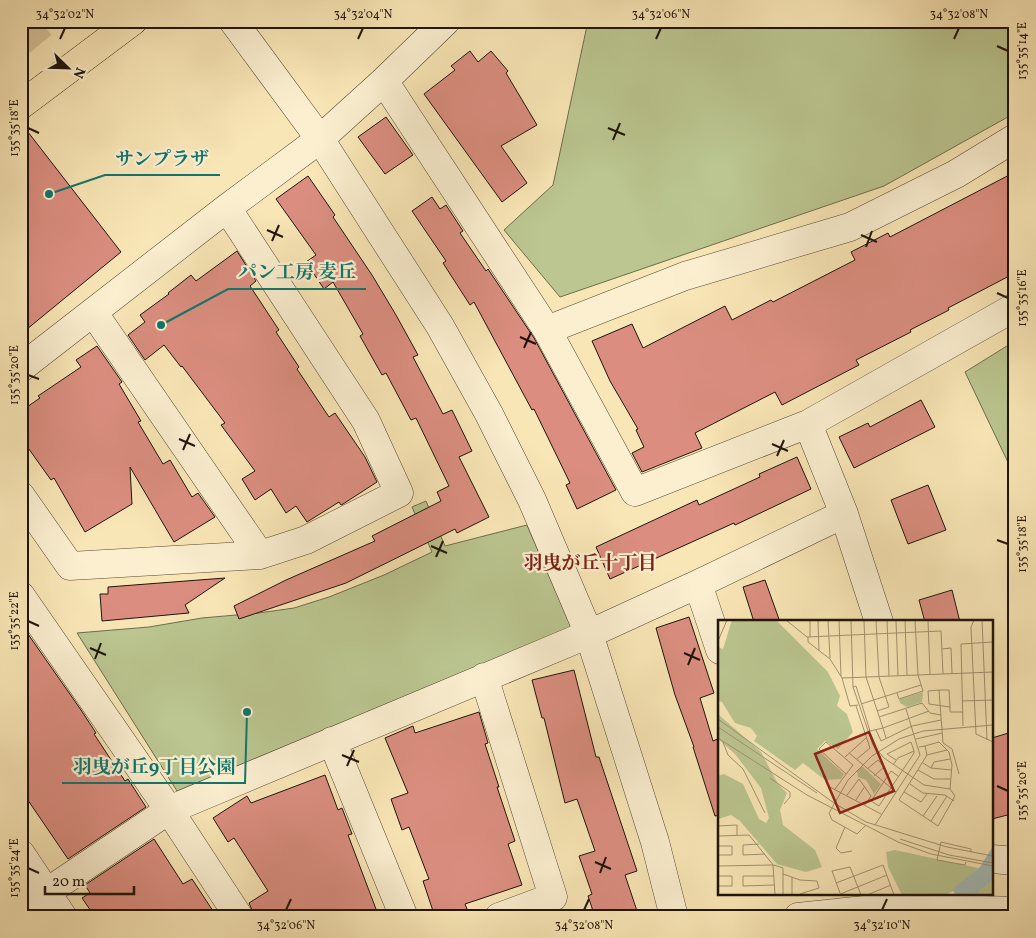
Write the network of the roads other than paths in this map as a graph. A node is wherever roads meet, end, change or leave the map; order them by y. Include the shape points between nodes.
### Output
1 (133, 21) edge
2 (233, 21) edge
3 (446, 21) edge
4 (384, 81) junction
5 (21, 105) edge
6 (1015, 138) edge
7 (320, 139) junction
8 (226, 208) junction
9 (1015, 307) edge
10 (93, 312) junction
11 (547, 330) junction
12 (21, 368) edge
13 (808, 424) junction
14 (21, 496) edge
15 (844, 514) junction
16 (260, 555) junction
17 (698, 584) junction
18 (21, 596) edge
19 (878, 620) edge
20 (590, 634) junction
21 (718, 644) edge
22 (484, 677) junction
23 (332, 741) junction
24 (169, 810) junction
25 (21, 854) edge
26 (994, 859) edge
27 (1015, 861) edge
28 (47, 892) junction
29 (21, 911) edge
30 (1015, 911) edge
31 (63, 917) edge
32 (240, 917) edge
33 (404, 917) edge
34 (499, 917) edge
35 (674, 917) edge
36 (798, 917) edge

1 - 5 main road
2 - 7 street
3 - 4 street
4 - 7 street
4 - 11 street
6 - 11 street via 956,174 850,227 685,276
7 - 8 street
7 - 20 street via 440,326 489,414 532,500
8 - 10 street
8 - 16 street via 366,421 399,493 306,540
9 - 13 street
10 - 12 street
10 - 16 street
11 - 13 street via 636,492
13 - 15 street
14 - 16 street via 70,566
15 - 17 street
15 - 19 street
17 - 20 street
17 - 21 street
18 - 24 street
20 - 22 street
20 - 35 street via 655,842
22 - 23 street
22 - 34 street via 554,897
23 - 24 street
23 - 33 street
24 - 28 street
24 - 32 street
25 - 28 street
26 - 27 street
28 - 29 street
28 - 31 street
30 - 36 street via 893,907

